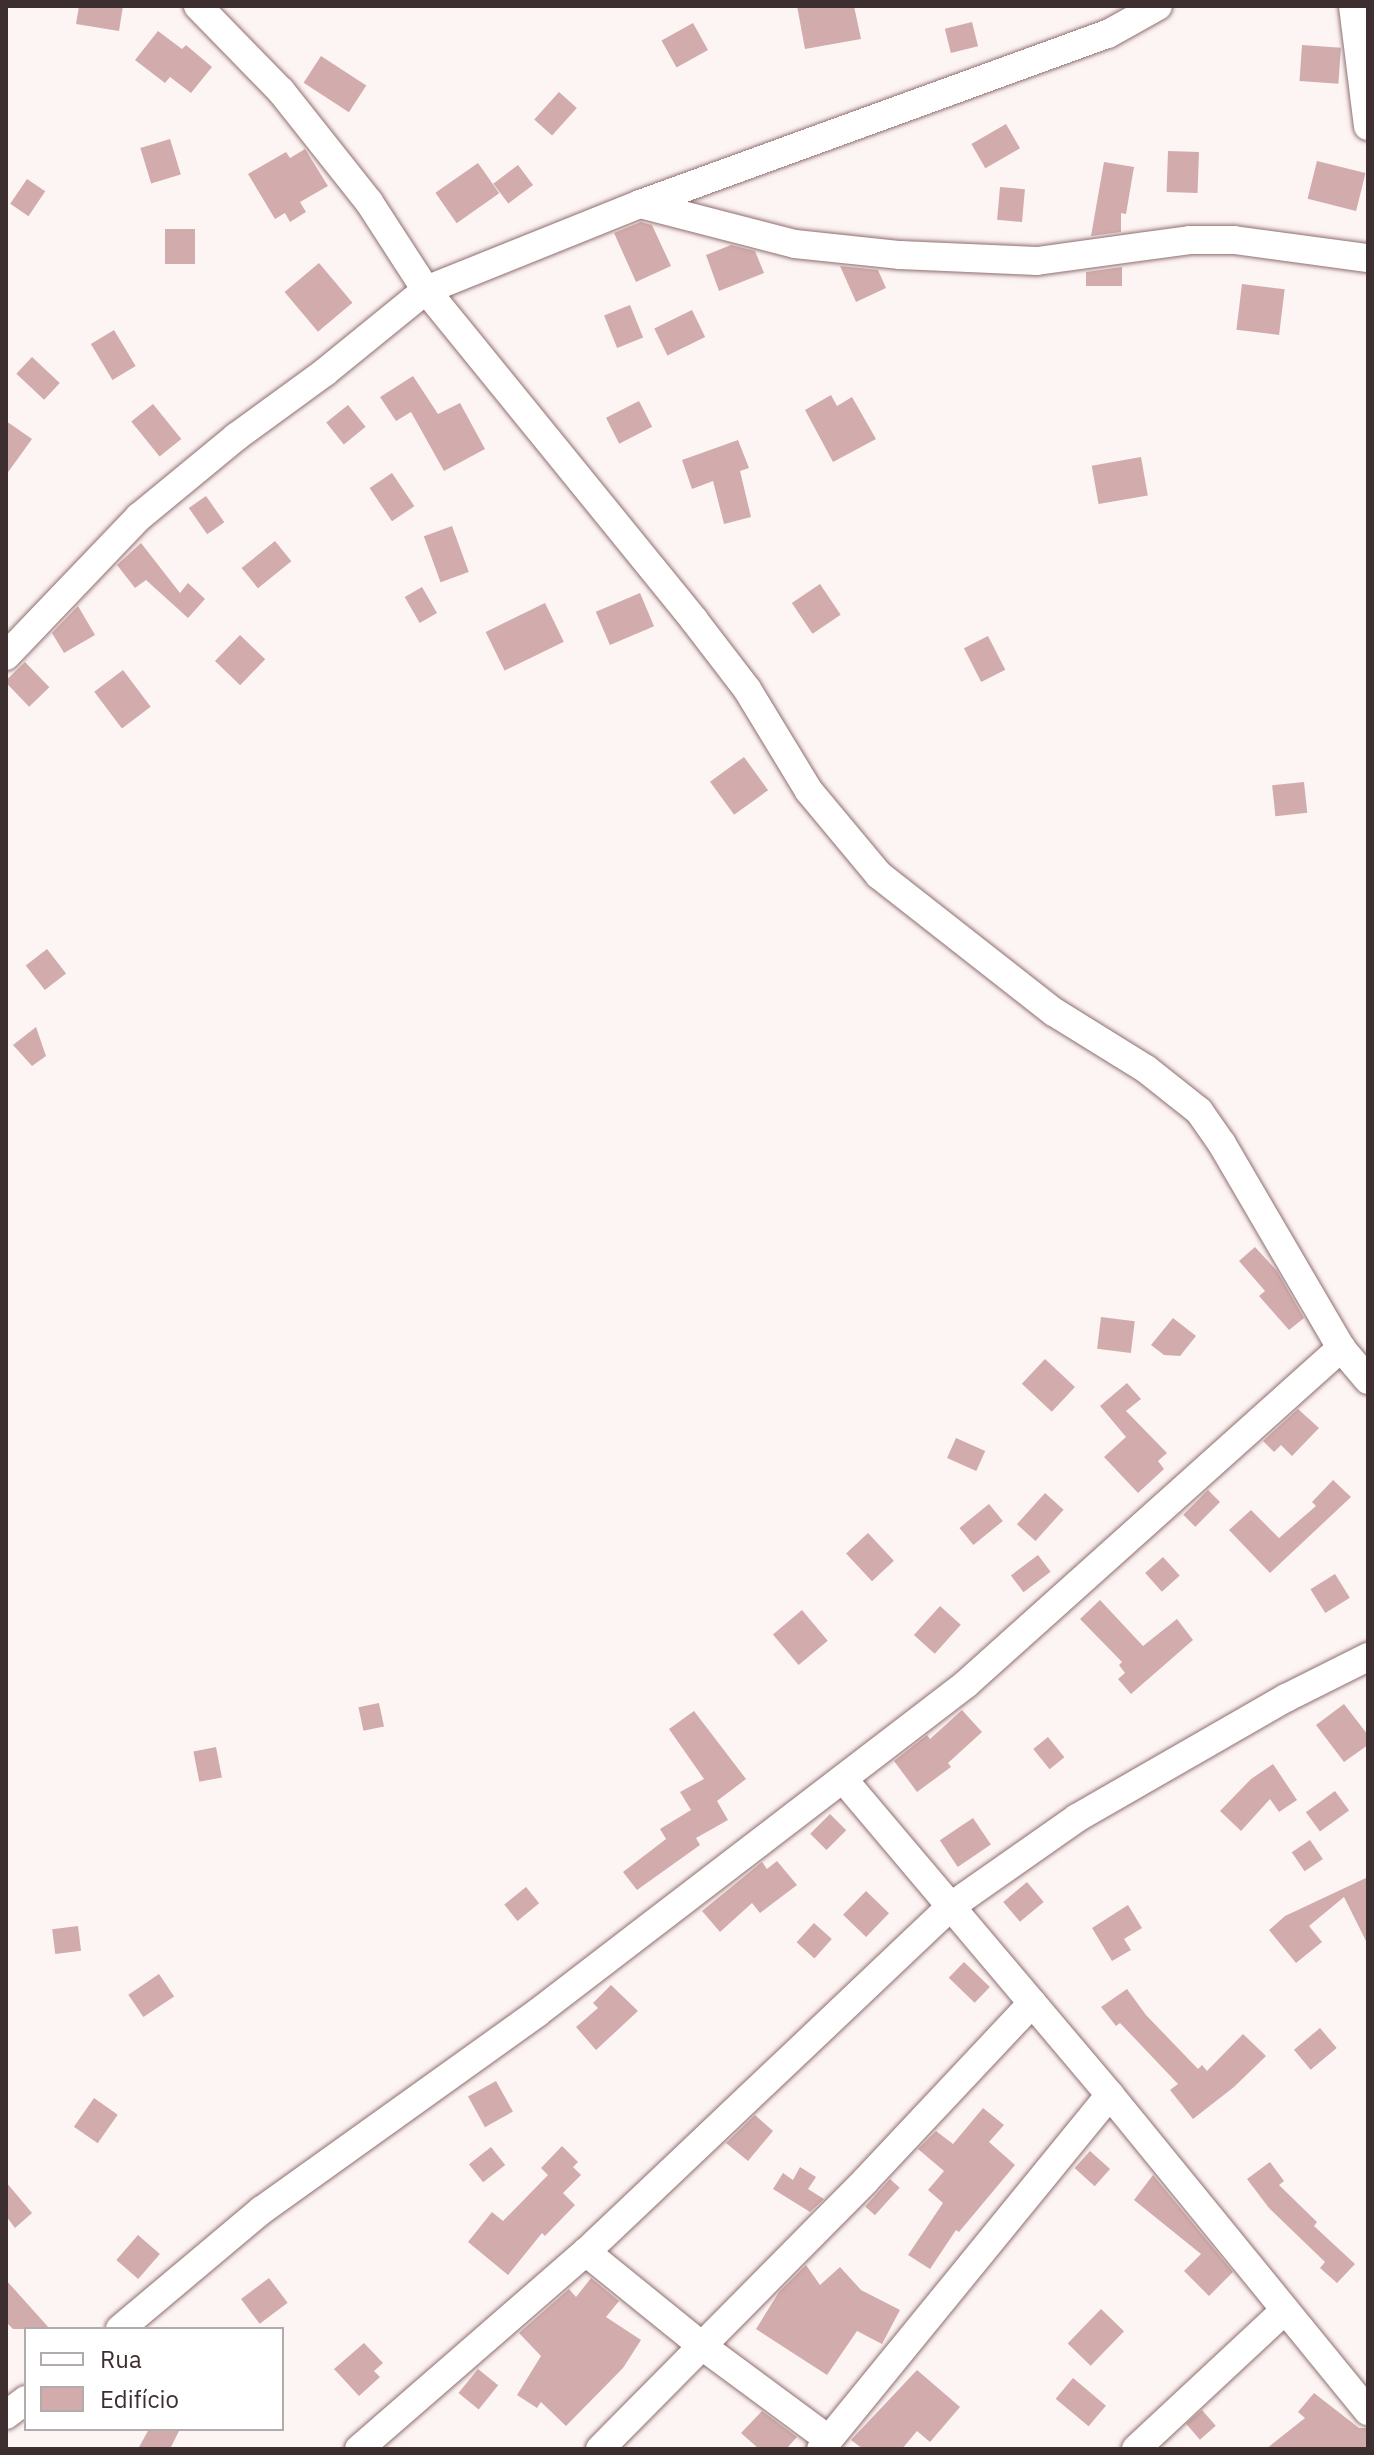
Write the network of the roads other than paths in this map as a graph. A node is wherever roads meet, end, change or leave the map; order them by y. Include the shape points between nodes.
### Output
1 (198, 6) edge
2 (1158, 6) edge
3 (1353, 6) edge
4 (1368, 126) edge
5 (640, 204) junction
6 (1368, 258) edge
7 (426, 290) junction
8 (6, 656) edge
9 (1341, 1348) junction
10 (1368, 1380) edge
11 (1368, 1657) edge
12 (843, 1779) junction
13 (950, 1907) junction
14 (1032, 2003) junction
15 (1110, 2095) junction
16 (586, 2252) junction
17 (1284, 2311) junction
18 (122, 2327) edge
19 (701, 2345) junction
20 (24, 2402) edge
21 (1368, 2411) edge
22 (6, 2415) edge
23 (824, 2444) edge
24 (359, 2449) edge
25 (600, 2449) edge
26 (1136, 2449) edge

1 - 7 street via 281,91 369,202
2 - 5 street via 1108,34
3 - 4 street
5 - 6 street via 795,244 900,255 1037,261 1234,240
5 - 7 street
7 - 8 street via 139,517
7 - 9 street via 694,620 747,689 809,791 879,875 1054,1012 1146,1069 1199,1111
9 - 10 street
9 - 12 street via 1049,1613
11 - 13 street via 1077,1818
12 - 13 street
12 - 18 street via 537,2013 262,2210
13 - 14 street
13 - 16 street
14 - 15 street
14 - 19 street
15 - 17 street
15 - 23 street
16 - 19 street
16 - 24 street
17 - 21 street
17 - 26 street
19 - 23 street
19 - 25 street
20 - 22 street

